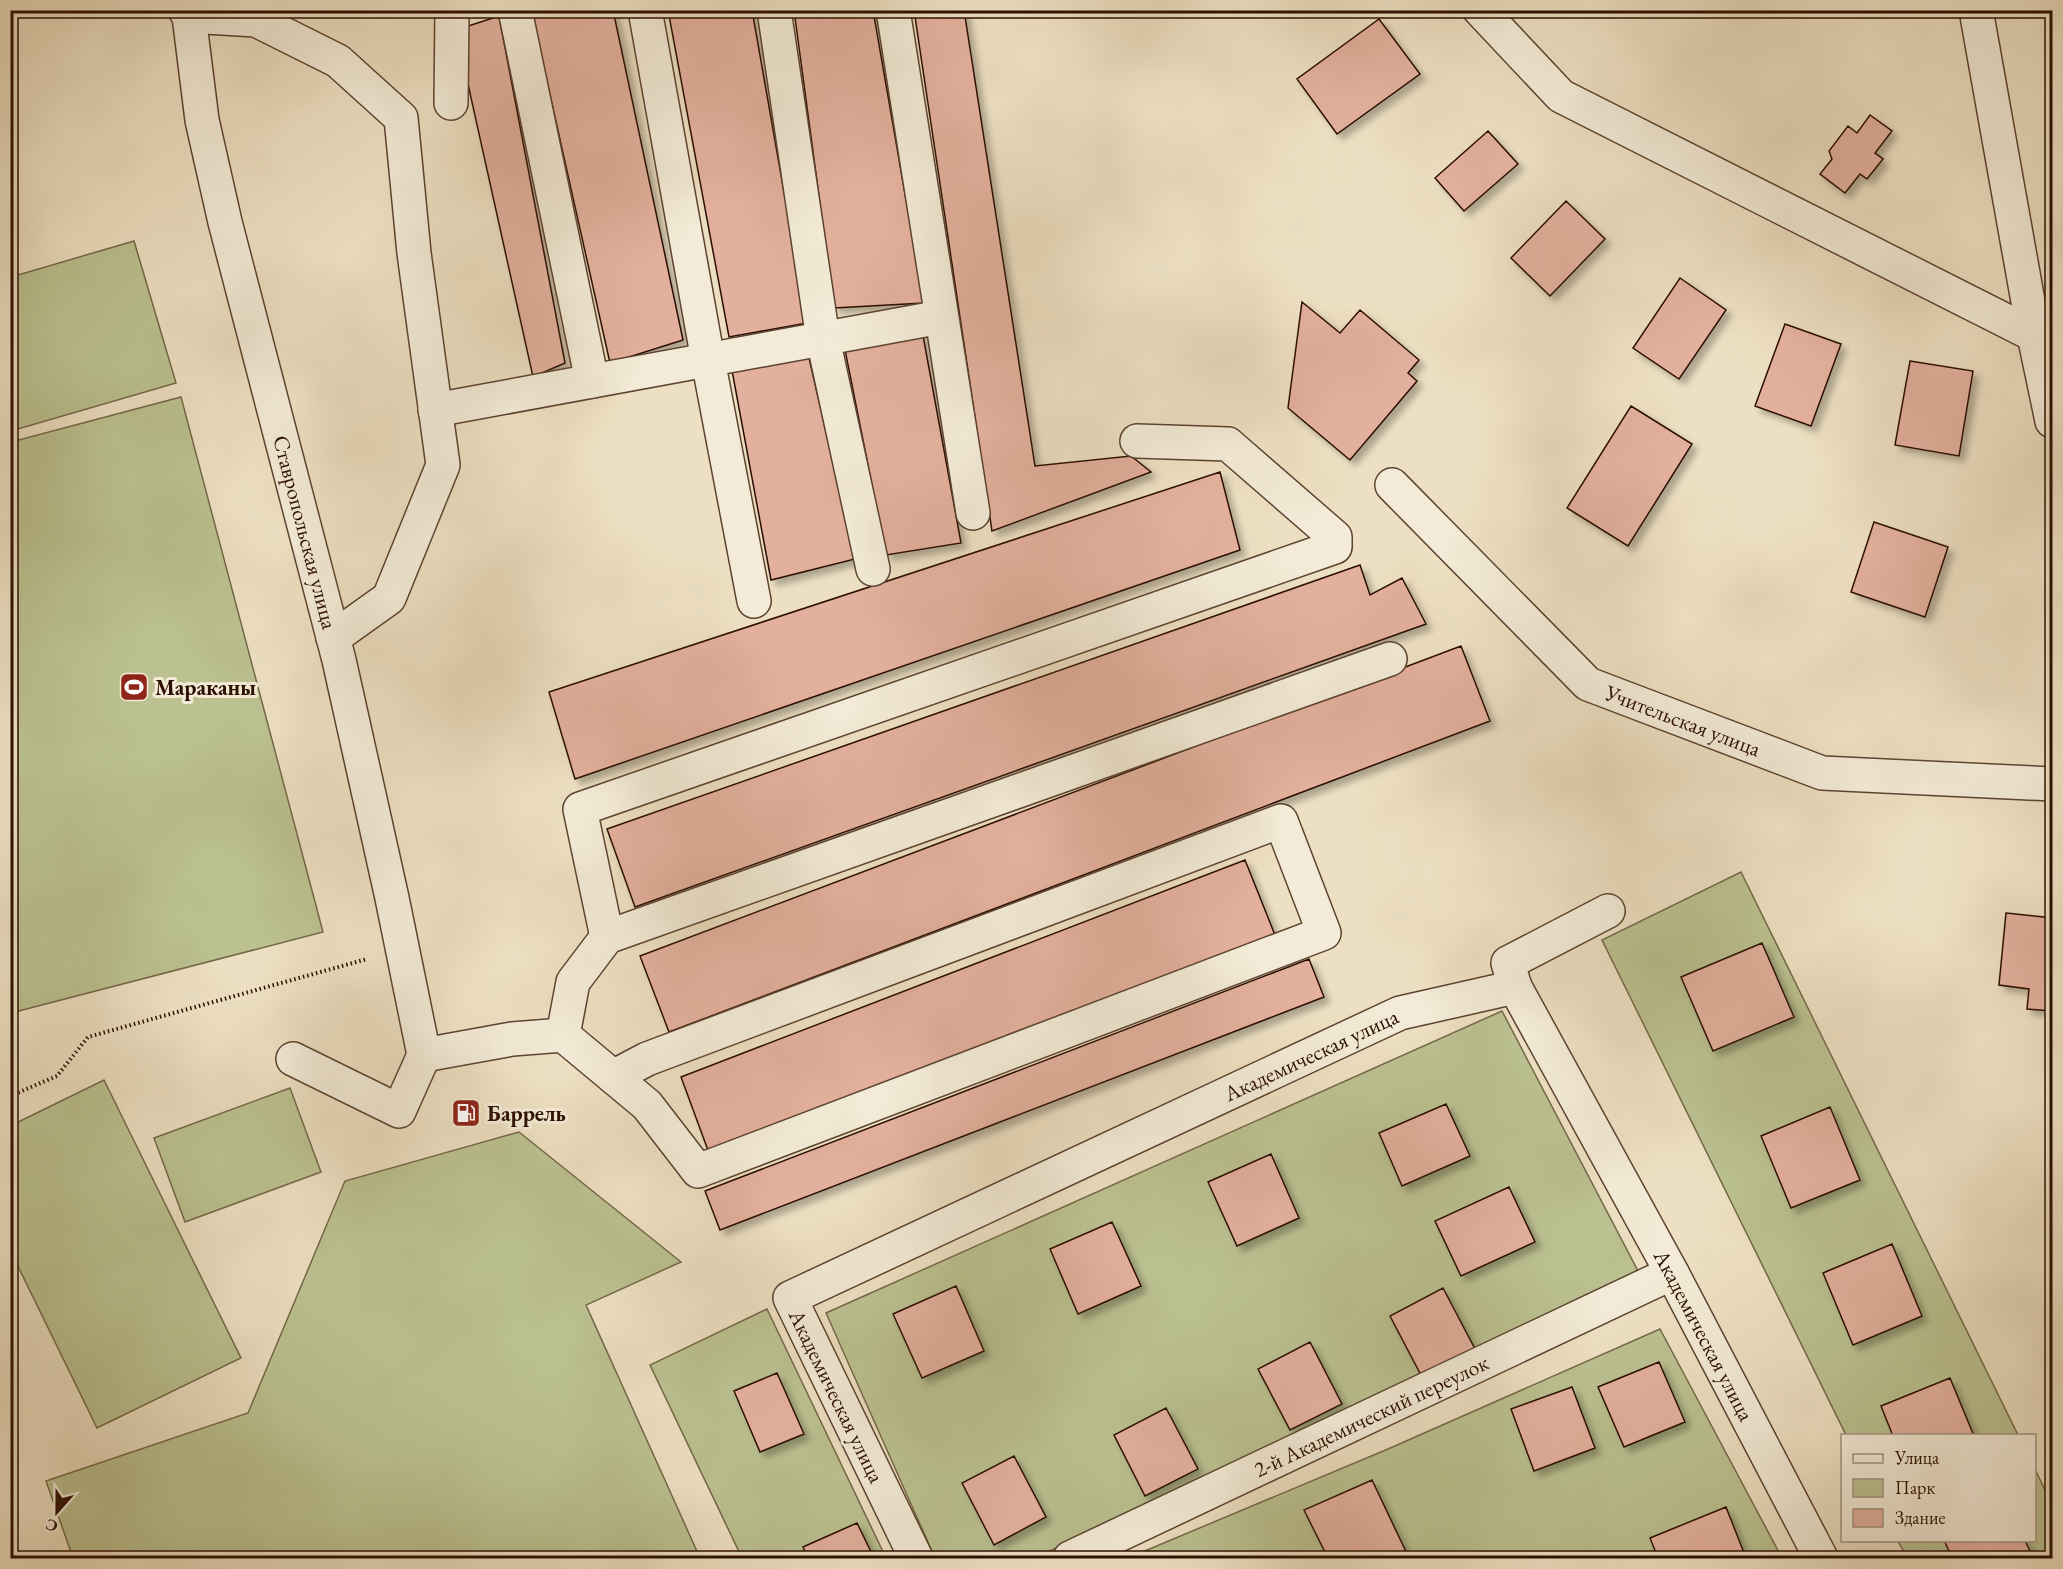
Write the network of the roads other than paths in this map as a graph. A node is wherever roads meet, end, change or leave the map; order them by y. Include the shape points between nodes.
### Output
1 (452, 10) edge
2 (515, 10) edge
3 (645, 10) edge
4 (774, 10) edge
5 (893, 10) edge
6 (1480, 10) edge
7 (1976, 10) edge
8 (187, 13) edge
9 (451, 103) dead end
10 (941, 317) junction
11 (2034, 335) junction
12 (823, 339) junction
13 (708, 360) junction
14 (592, 381) junction
15 (435, 410) junction
16 (2052, 422) edge
17 (1137, 441) dead end
18 (1392, 485) dead end
19 (973, 513) dead end
20 (873, 569) dead end
21 (754, 601) dead end
22 (333, 639) junction
23 (1390, 659) dead end
24 (2052, 784) edge
25 (1608, 911) dead end
26 (607, 938) junction
27 (1515, 987) junction
28 (563, 1035) junction
29 (424, 1055) junction
30 (293, 1059) dead end
31 (614, 1077) junction
32 (1672, 1273) junction
33 (916, 1558) edge
34 (1070, 1558) edge
35 (1821, 1558) edge

1 - 9 street
2 - 14 street
3 - 13 street
4 - 12 street
5 - 10 street
6 - 11 street via 1561,96
7 - 11 street
8 - 15 street via 256,20 338,61 401,118
8 - 22 street, Ставропольская улица via 202,120 225,222
10 - 12 street
10 - 19 street
11 - 16 street
12 - 13 street
12 - 20 street
13 - 14 street
13 - 21 street
14 - 15 street
15 - 22 street via 443,465 389,598
17 - 26 street via 1228,444 1335,537 1335,547 580,809
18 - 24 street, Учительская улица via 1588,684 1822,774
22 - 29 street, Ставропольская улица
23 - 26 street
25 - 27 street via 1508,963
26 - 28 street via 573,982
27 - 32 street, Академическая улица
27 - 33 street, Академическая улица via 1400,1013 790,1298
28 - 29 street via 512,1039
28 - 31 street
29 - 30 street via 399,1111
31 - 31 street via 647,1105 698,1171 1324,933 1281,821 647,1059
32 - 34 street, 2-й Академический переулок
32 - 35 street, Академическая улица

